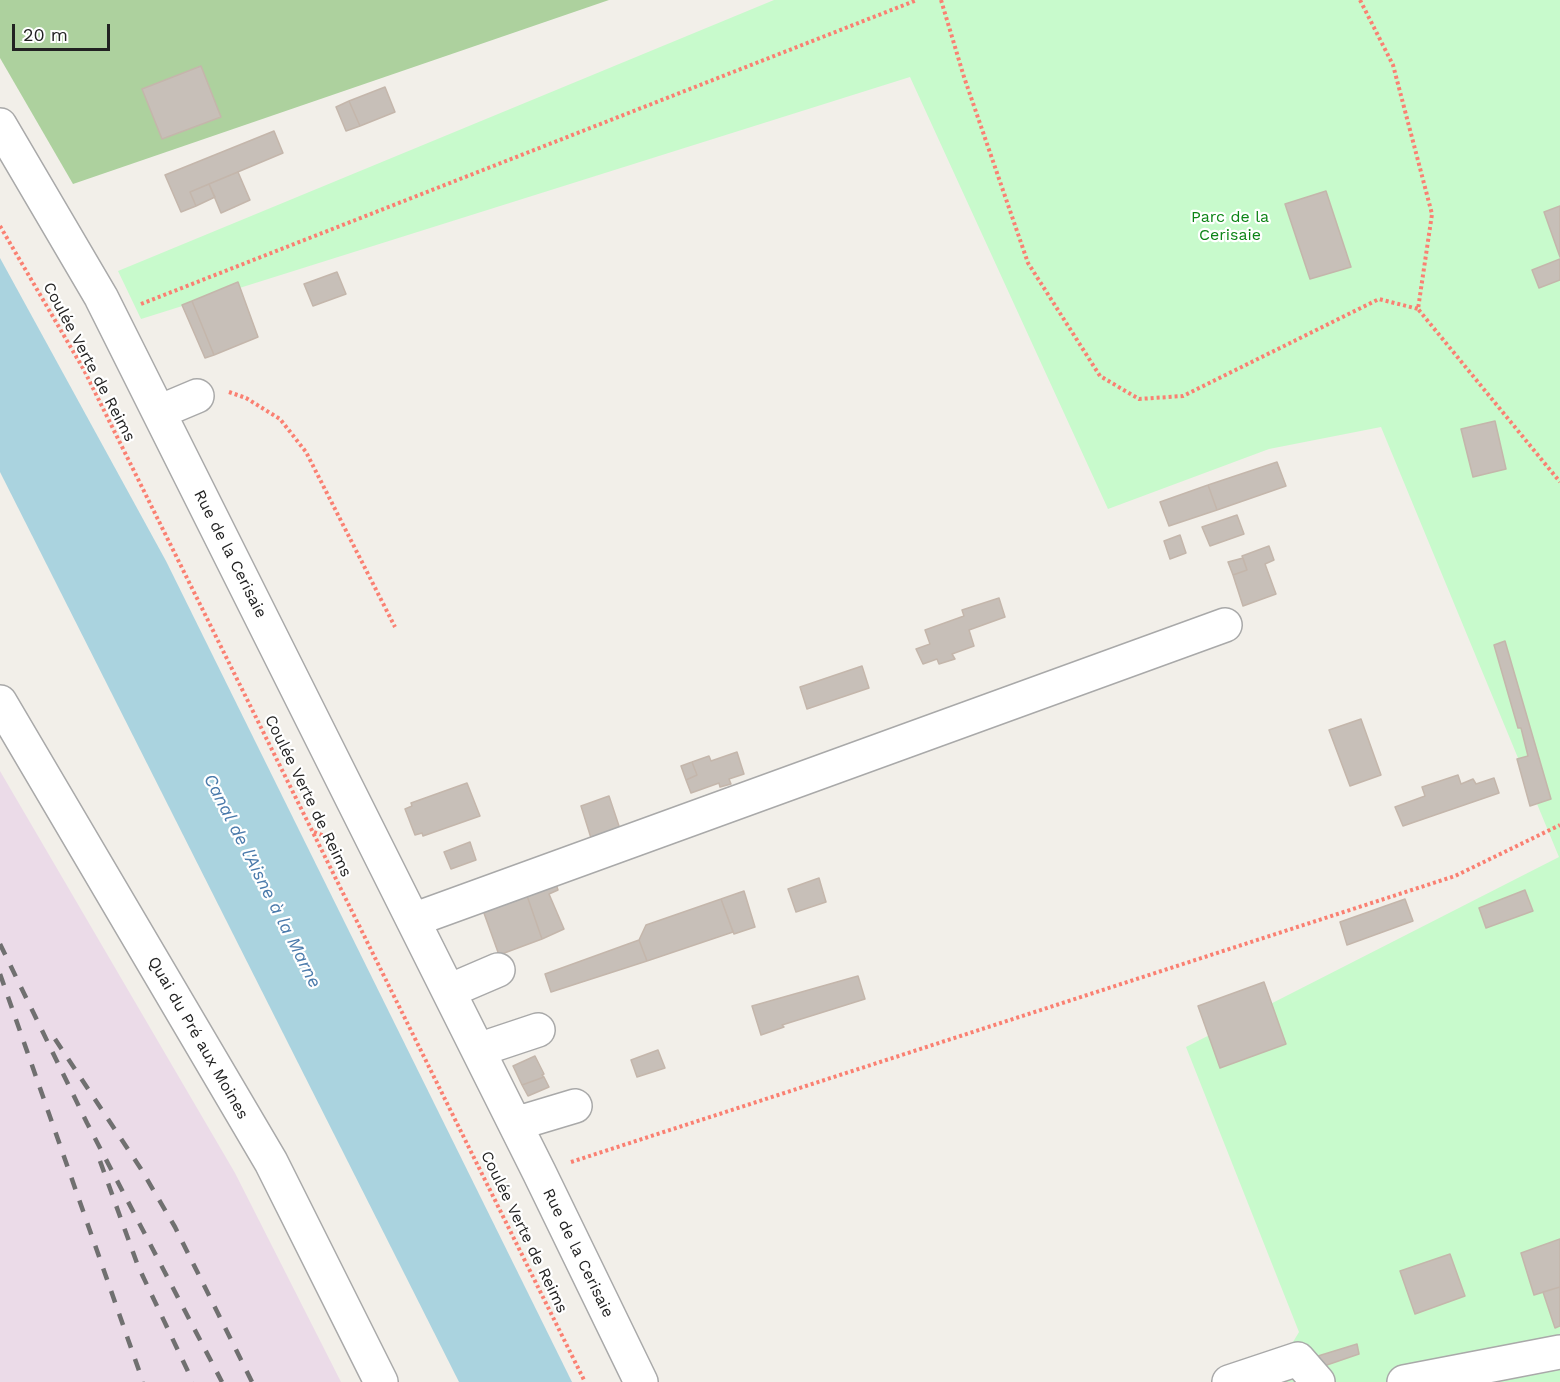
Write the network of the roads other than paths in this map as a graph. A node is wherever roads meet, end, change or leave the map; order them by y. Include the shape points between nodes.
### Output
1 (0, 125) edge
2 (197, 396) road end
3 (159, 412) junction
4 (1225, 625) dead end
5 (0, 702) edge
6 (413, 920) junction
7 (498, 970) dead end
8 (449, 991) junction
9 (538, 1030) dead end
10 (478, 1050) junction
11 (575, 1106) dead end
12 (515, 1125) junction
13 (1560, 1352) edge
14 (381, 1382) edge
15 (641, 1382) edge
16 (1229, 1382) edge
17 (1318, 1382) edge
18 (1404, 1382) edge

1 - 3 street, Rue de la Cerisaie via 111,316
2 - 3 street
3 - 6 street, Rue de la Cerisaie
4 - 6 street
5 - 14 street, Quai du Pré aux Moines via 271,1162
6 - 8 street, Rue de la Cerisaie
7 - 8 street
8 - 10 street, Rue de la Cerisaie
9 - 10 street
10 - 12 street, Rue de la Cerisaie
11 - 12 street
12 - 15 street, Rue de la Cerisaie
13 - 18 street
16 - 17 street via 1298,1359

